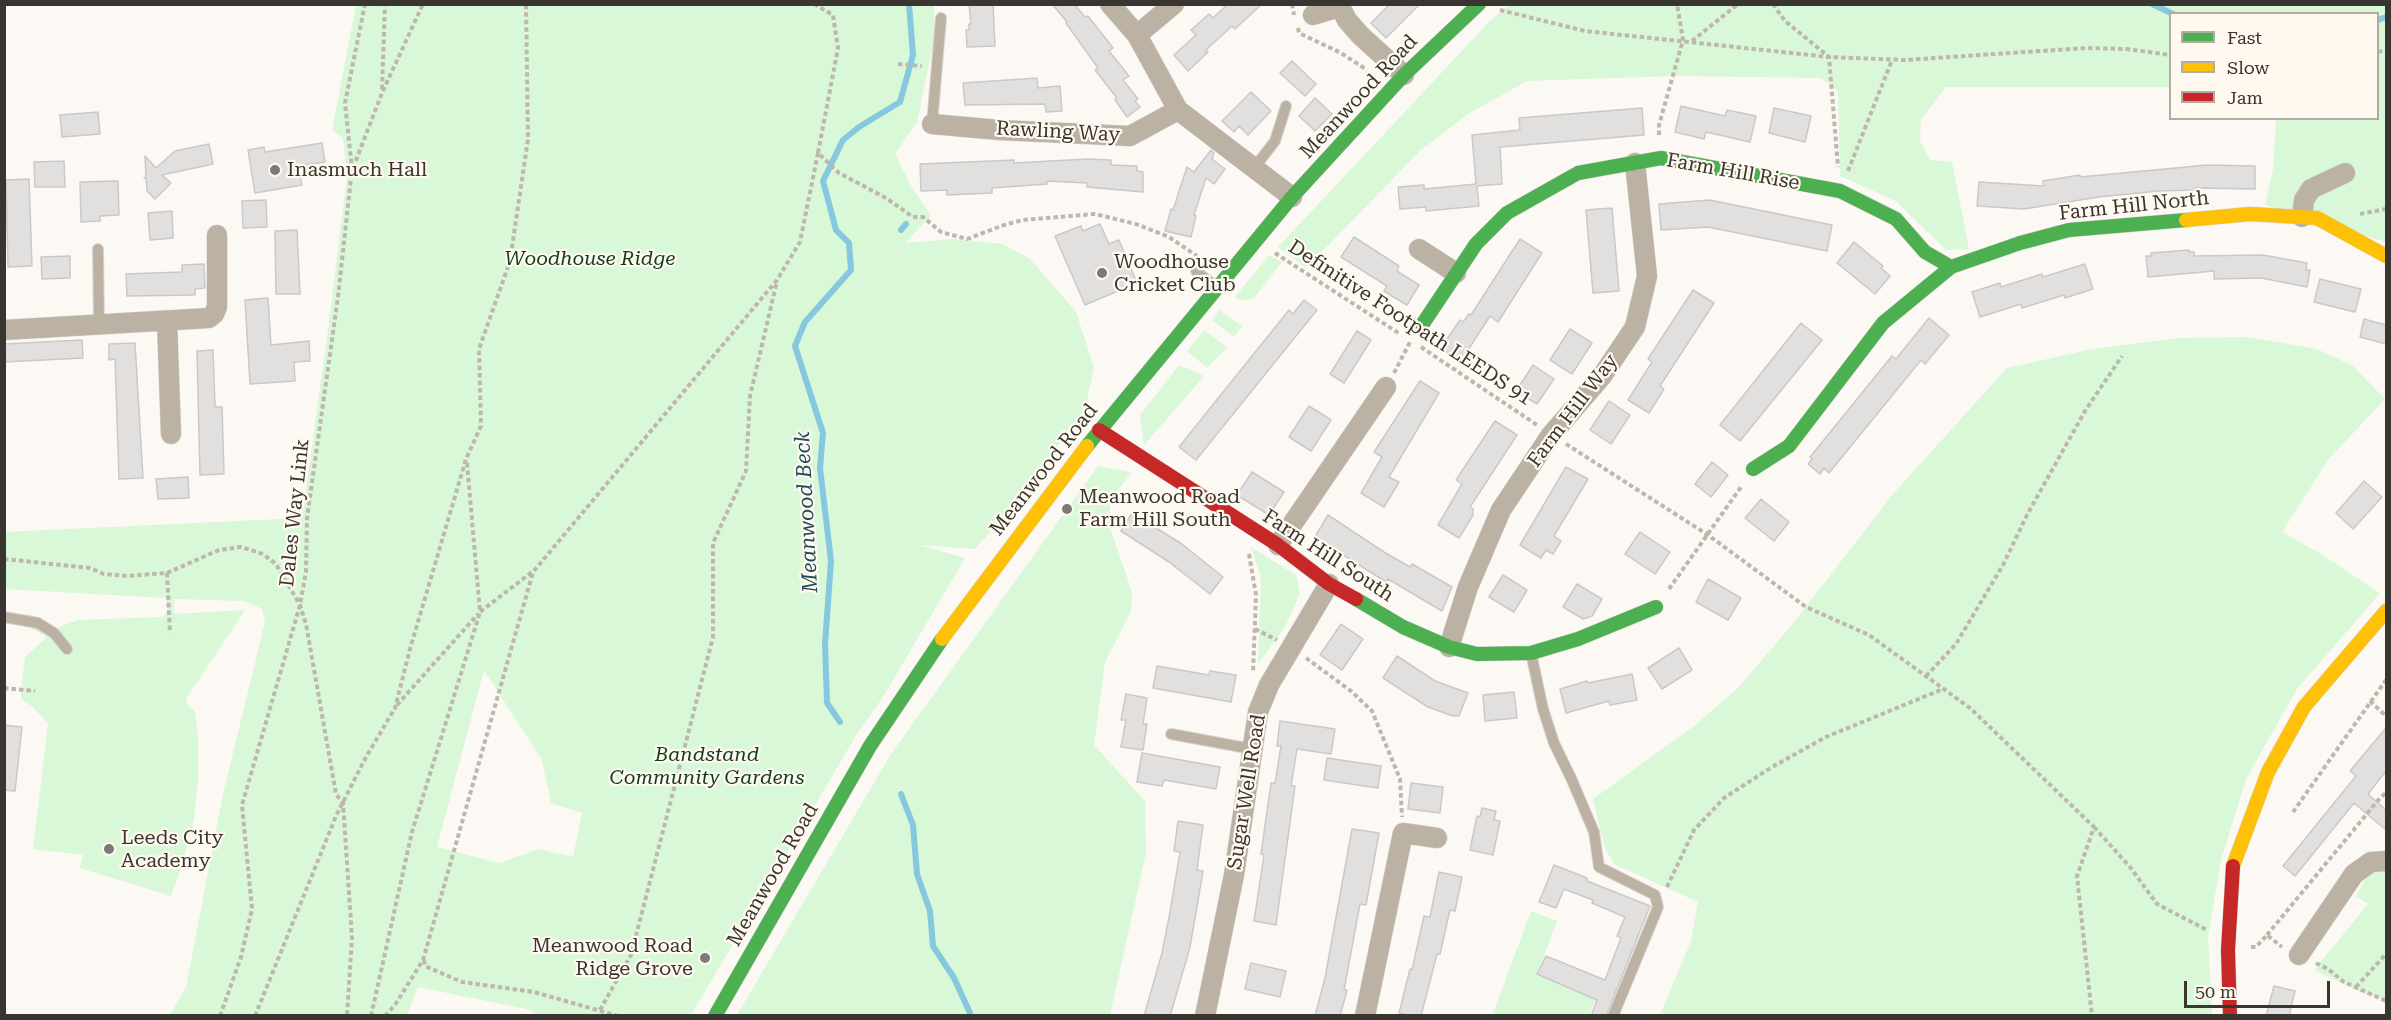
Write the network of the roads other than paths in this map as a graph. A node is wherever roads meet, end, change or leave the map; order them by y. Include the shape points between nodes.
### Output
1 (1110, 4) edge
2 (1173, 4) edge
3 (1479, 5) edge
4 (1341, 6) edge
5 (1313, 15) dead end
6 (941, 18) dead end
7 (1137, 35) junction
8 (1399, 80) junction
9 (1286, 106) dead end
10 (1178, 110) junction
11 (932, 124) joint
12 (1635, 163) junction
13 (1254, 168) junction
14 (2345, 173) dead end
15 (1292, 197) junction
16 (2302, 217) junction
17 (217, 235) dead end
18 (98, 249) dead end
19 (1419, 249) dead end
20 (2386, 256) edge
21 (1951, 267) junction
22 (1196, 271) dead end
23 (1456, 273) junction
24 (1216, 287) junction
25 (167, 321) junction
26 (99, 325) junction
27 (1422, 325) dead end
28 (4, 330) edge
29 (1386, 387) road end
30 (1100, 430) junction
31 (171, 434) dead end
32 (1753, 469) road end
33 (1278, 545) junction
34 (1329, 584) junction
35 (1656, 607) road end
36 (2386, 611) edge
37 (6, 620) edge
38 (1449, 647) junction
39 (68, 649) dead end
40 (1531, 653) junction
41 (1171, 734) dead end
42 (1252, 749) junction
43 (1437, 837) dead end
44 (2386, 861) edge
45 (2299, 955) road end
46 (715, 1016) edge
47 (1205, 1016) edge
48 (1365, 1016) edge
49 (1613, 1016) edge
50 (2230, 1016) edge

1 - 7 street
2 - 7 street
3 - 8 street, Meanwood Road
4 - 5 street
4 - 8 street via 1347,20
6 - 11 lane
7 - 10 street
8 - 15 street, Meanwood Road
9 - 13 lane via 1275,141
10 - 11 street, Rawling Way via 1130,136
10 - 13 street
12 - 21 street, Farm Hill Rise via 1661,158 1840,191 1896,219 1925,252
12 - 23 street, Farm Hill Rise via 1578,173 1507,213 1476,244
12 - 38 street, Farm Hill Way via 1647,276 1635,327 1602,376 1551,435 1501,510 1468,587
13 - 15 street
14 - 16 street via 2311,189 2304,200
15 - 24 street, Meanwood Road
16 - 20 street, Farm Hill North via 2317,218
16 - 21 street, Farm Hill North via 2250,214 2069,230
17 - 25 street via 214,314 209,318
18 - 26 lane
19 - 23 street
21 - 32 street, Farm Hill North via 1883,323 1789,446
22 - 24 lane
23 - 27 street, Farm Hill Rise
24 - 30 street, Meanwood Road
25 - 26 street
25 - 31 street
26 - 28 street
29 - 33 street
30 - 33 street, Farm Hill South
30 - 46 street, Meanwood Road via 944,634 870,746
33 - 34 street, Farm Hill South
34 - 38 street, Farm Hill South via 1403,627
34 - 42 street, Sugar Well Road via 1269,685 1258,712
35 - 40 street, Farm Hill South via 1578,639
36 - 50 street via 2304,707 2268,771 2233,863 2228,950
37 - 39 lane via 38,623
38 - 40 street, Farm Hill South via 1477,654
40 - 49 lane via 1554,744 1594,832 1599,867 1655,895 1658,907
41 - 42 lane
42 - 47 street, Sugar Well Road via 1233,875
43 - 48 street via 1403,833
44 - 45 street via 2371,862 2354,874

